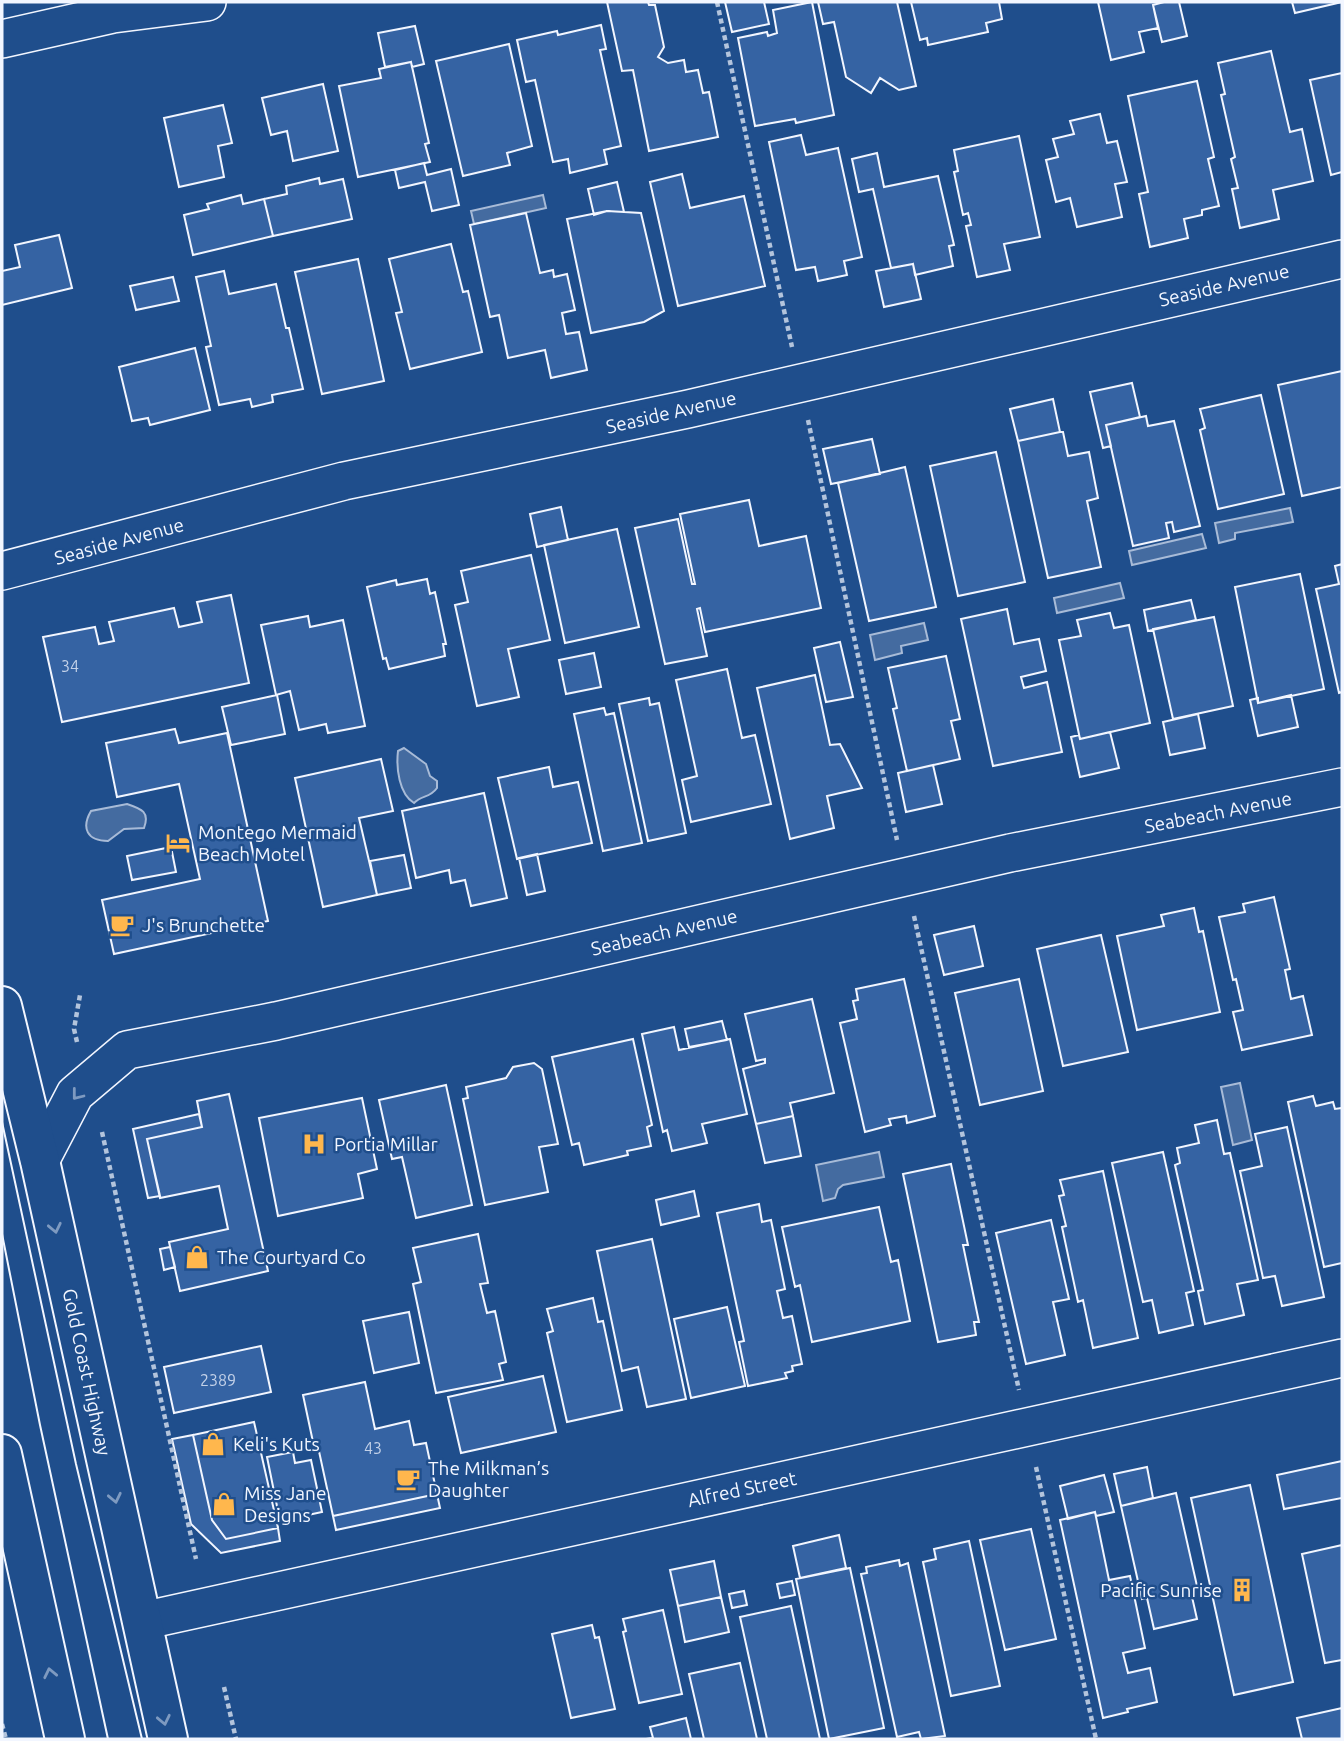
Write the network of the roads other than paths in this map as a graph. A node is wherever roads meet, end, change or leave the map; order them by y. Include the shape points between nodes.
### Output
1 (207, 2) edge
2 (2, 39) edge
3 (1342, 259) edge
4 (2, 571) edge
5 (1342, 787) edge
6 (2, 1006) edge
7 (12, 1093) edge
8 (40, 1161) junction
9 (1342, 1358) edge
10 (2, 1454) edge
11 (142, 1621) junction
12 (65, 1739) edge
13 (168, 1739) edge

1 - 2 street via 113,14
3 - 4 street, Seaside Avenue via 688,409 344,481
5 -> 8 street, Seabeach Avenue via 1010,853 276,1021 127,1049 75,1094
6 - 7 highway, Gold Coast Highway
7 - 8 highway, Gold Coast Highway
8 -> 11 highway, Gold Coast Highway
9 - 11 street, Alfred Street
12 -> 10 highway
11 -> 13 highway, Gold Coast Highway

